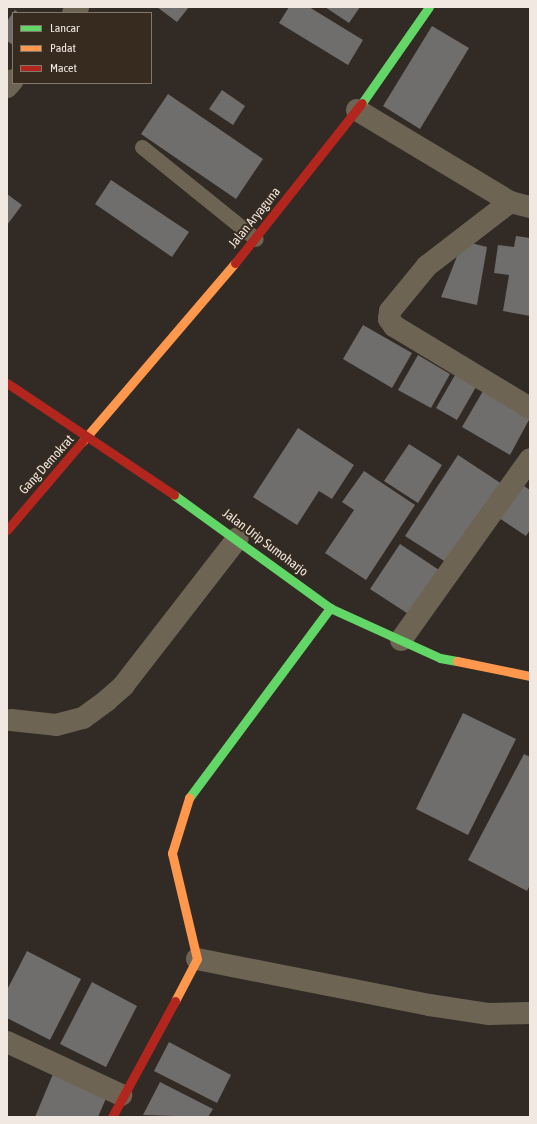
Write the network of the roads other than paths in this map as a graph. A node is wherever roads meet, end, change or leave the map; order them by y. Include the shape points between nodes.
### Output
1 (429, 7) edge
2 (358, 110) junction
3 (142, 147) dead end
4 (520, 205) edge
5 (256, 239) junction
6 (7, 383) edge
7 (530, 408) edge
8 (90, 436) junction
9 (530, 459) edge
10 (7, 530) edge
11 (238, 538) junction
12 (330, 608) junction
13 (401, 640) junction
14 (530, 676) edge
15 (11, 720) dead end
16 (197, 959) junction
17 (530, 1013) edge
18 (7, 1042) edge
19 (121, 1095) junction
20 (112, 1117) edge

1 - 2 street, Jalan Aryaguna
2 - 4 street
2 - 5 street, Jalan Aryaguna
3 - 5 lane
4 - 7 street via 427,266 390,311 389,319 394,326
5 - 8 street, Jalan Aryaguna
6 - 8 street, Jalan Urip Sumoharjo
8 - 10 street, Gang Demokrat
8 - 11 street, Jalan Urip Sumoharjo
9 - 13 street
11 - 12 street, Jalan Urip Sumoharjo
11 - 15 street via 123,686 106,702 83,718 56,725
12 - 13 street, Jalan Urip Sumoharjo
12 - 16 street via 185,804 172,853
13 - 14 street, Jalan Urip Sumoharjo via 440,658
16 - 17 street via 429,1005 489,1014
16 - 19 street
18 - 19 street
19 - 20 street

